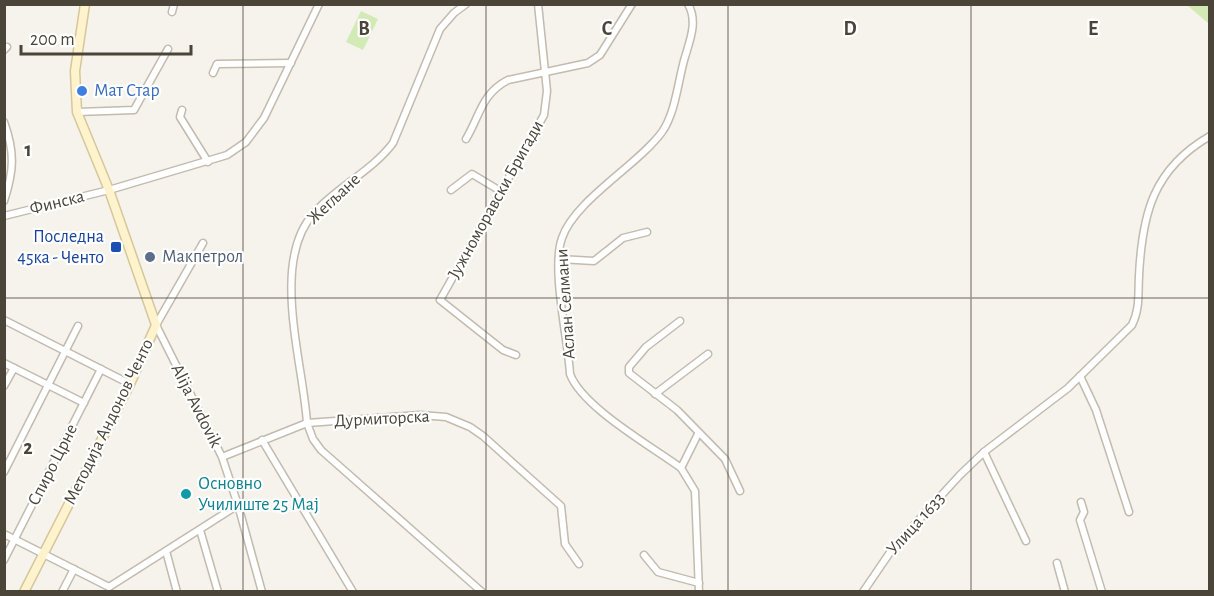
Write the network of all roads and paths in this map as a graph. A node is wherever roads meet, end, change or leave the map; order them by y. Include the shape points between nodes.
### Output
1 (85, 4) edge
2 (319, 4) edge
3 (466, 4) edge
4 (538, 4) edge
5 (632, 4) edge
6 (688, 4) edge
7 (168, 49) dead end
8 (291, 63) junction
9 (545, 72) junction
10 (213, 73) dead end
11 (182, 110) dead end
12 (77, 112) junction
13 (4, 122) edge
14 (1209, 136) edge
15 (466, 139) dead end
16 (208, 162) junction
17 (109, 190) junction
18 (451, 190) dead end
19 (502, 192) junction
20 (4, 201) edge
21 (4, 216) edge
22 (647, 232) dead end
23 (203, 243) dead end
24 (559, 259) junction
25 (4, 320) edge
26 (680, 321) dead end
27 (78, 326) dead end
28 (156, 326) junction
29 (66, 351) junction
30 (708, 354) dead end
31 (516, 355) dead end
32 (4, 363) edge
33 (14, 368) junction
34 (101, 369) junction
35 (1080, 376) junction
36 (48, 384) junction
37 (130, 384) junction
38 (4, 386) edge
39 (655, 394) junction
40 (84, 403) junction
41 (307, 423) junction
42 (698, 434) junction
43 (262, 440) junction
44 (984, 452) junction
45 (222, 457) junction
46 (681, 468) junction
47 (4, 472) edge
48 (740, 491) dead end
49 (1081, 502) dead end
50 (238, 505) junction
51 (1129, 512) dead end
52 (200, 530) junction
53 (4, 534) edge
54 (15, 539) junction
55 (1026, 541) dead end
56 (166, 551) junction
57 (44, 552) junction
58 (644, 555) dead end
59 (4, 560) edge
60 (1057, 563) dead end
61 (579, 564) dead end
62 (74, 568) junction
63 (699, 583) junction
64 (108, 589) edge
65 (24, 591) edge
66 (62, 591) edge
67 (177, 591) edge
68 (218, 591) edge
69 (262, 591) edge
70 (353, 591) edge
71 (482, 591) edge
72 (699, 591) edge
73 (863, 591) edge
74 (1065, 591) edge
75 (1102, 591) edge

1 - 12 main road, Методија Андонов Ченто via 75,71
2 - 8 street, Финска
3 - 41 street, Жегљане via 440,29 393,142 314,213 295,244 290,288
4 - 9 street, Јужноморавски Бригади
5 - 9 street via 600,56 588,63
6 - 24 street, Аслан Селмани via 692,32 667,122 655,140 577,215 561,240
7 - 12 street via 134,110
8 - 10 street via 217,64
8 - 16 street, Финска via 254,134 234,152
9 - 15 street via 496,86 481,104
9 - 19 street, Јужноморавски Бригади via 544,115
11 - 16 street via 180,117
12 - 17 main road, Методија Андонов Ченто
13 - 20 street, Финска via 14,160
14 - 35 street, Улица 1633 via 1183,153 1162,177 1144,226 1137,315 1122,338
16 - 17 street, Финска
17 - 21 street, Финска
17 - 28 main road, Методија Андонов Ченто
18 - 19 street via 471,174
19 - 31 street, Јужноморавски Бригади via 440,300 503,350
22 - 24 street via 623,238 594,261
23 - 28 street
24 - 46 street, Аслан Селмани via 570,374 578,391 591,405
25 - 29 street
26 - 39 street via 646,347 628,367 631,375
27 - 29 street
28 - 37 main road, Методија Андонов Ченто
28 - 45 street, Alija Avdovik
29 - 34 street
29 - 36 street
30 - 39 street
32 - 33 street
33 - 36 street
33 - 38 street
34 - 37 street
34 - 40 street, Спиро Црне
35 - 44 street, Улица 1633
35 - 51 street via 1096,410
36 - 40 street
36 - 47 street
37 - 57 main road, Методија Андонов Ченто
39 - 42 street
40 - 54 street, Спиро Црне
41 - 43 street, Дурмиторска
41 - 61 street, Дурмиторска via 420,415 453,419 470,427 561,506 565,544
41 - 71 street via 321,450
42 - 46 street
42 - 48 street via 724,459
43 - 45 street, Дурмиторска
43 - 70 street
44 - 55 street
44 - 73 street, Улица 1633 via 893,548
45 - 50 street, Alija Avdovik
46 - 63 street, Аслан Селмани via 695,491
49 - 75 street via 1084,512 1080,520
50 - 52 street
50 - 69 street, Alija Avdovik
52 - 56 street
52 - 68 street
53 - 54 street
54 - 57 street
54 - 59 street, Спиро Црне
56 - 64 street
56 - 67 street
57 - 62 street
57 - 65 main road, Методија Андонов Ченто
58 - 63 street via 657,572
60 - 74 street
62 - 64 street
62 - 66 street
63 - 72 street, Аслан Селмани

